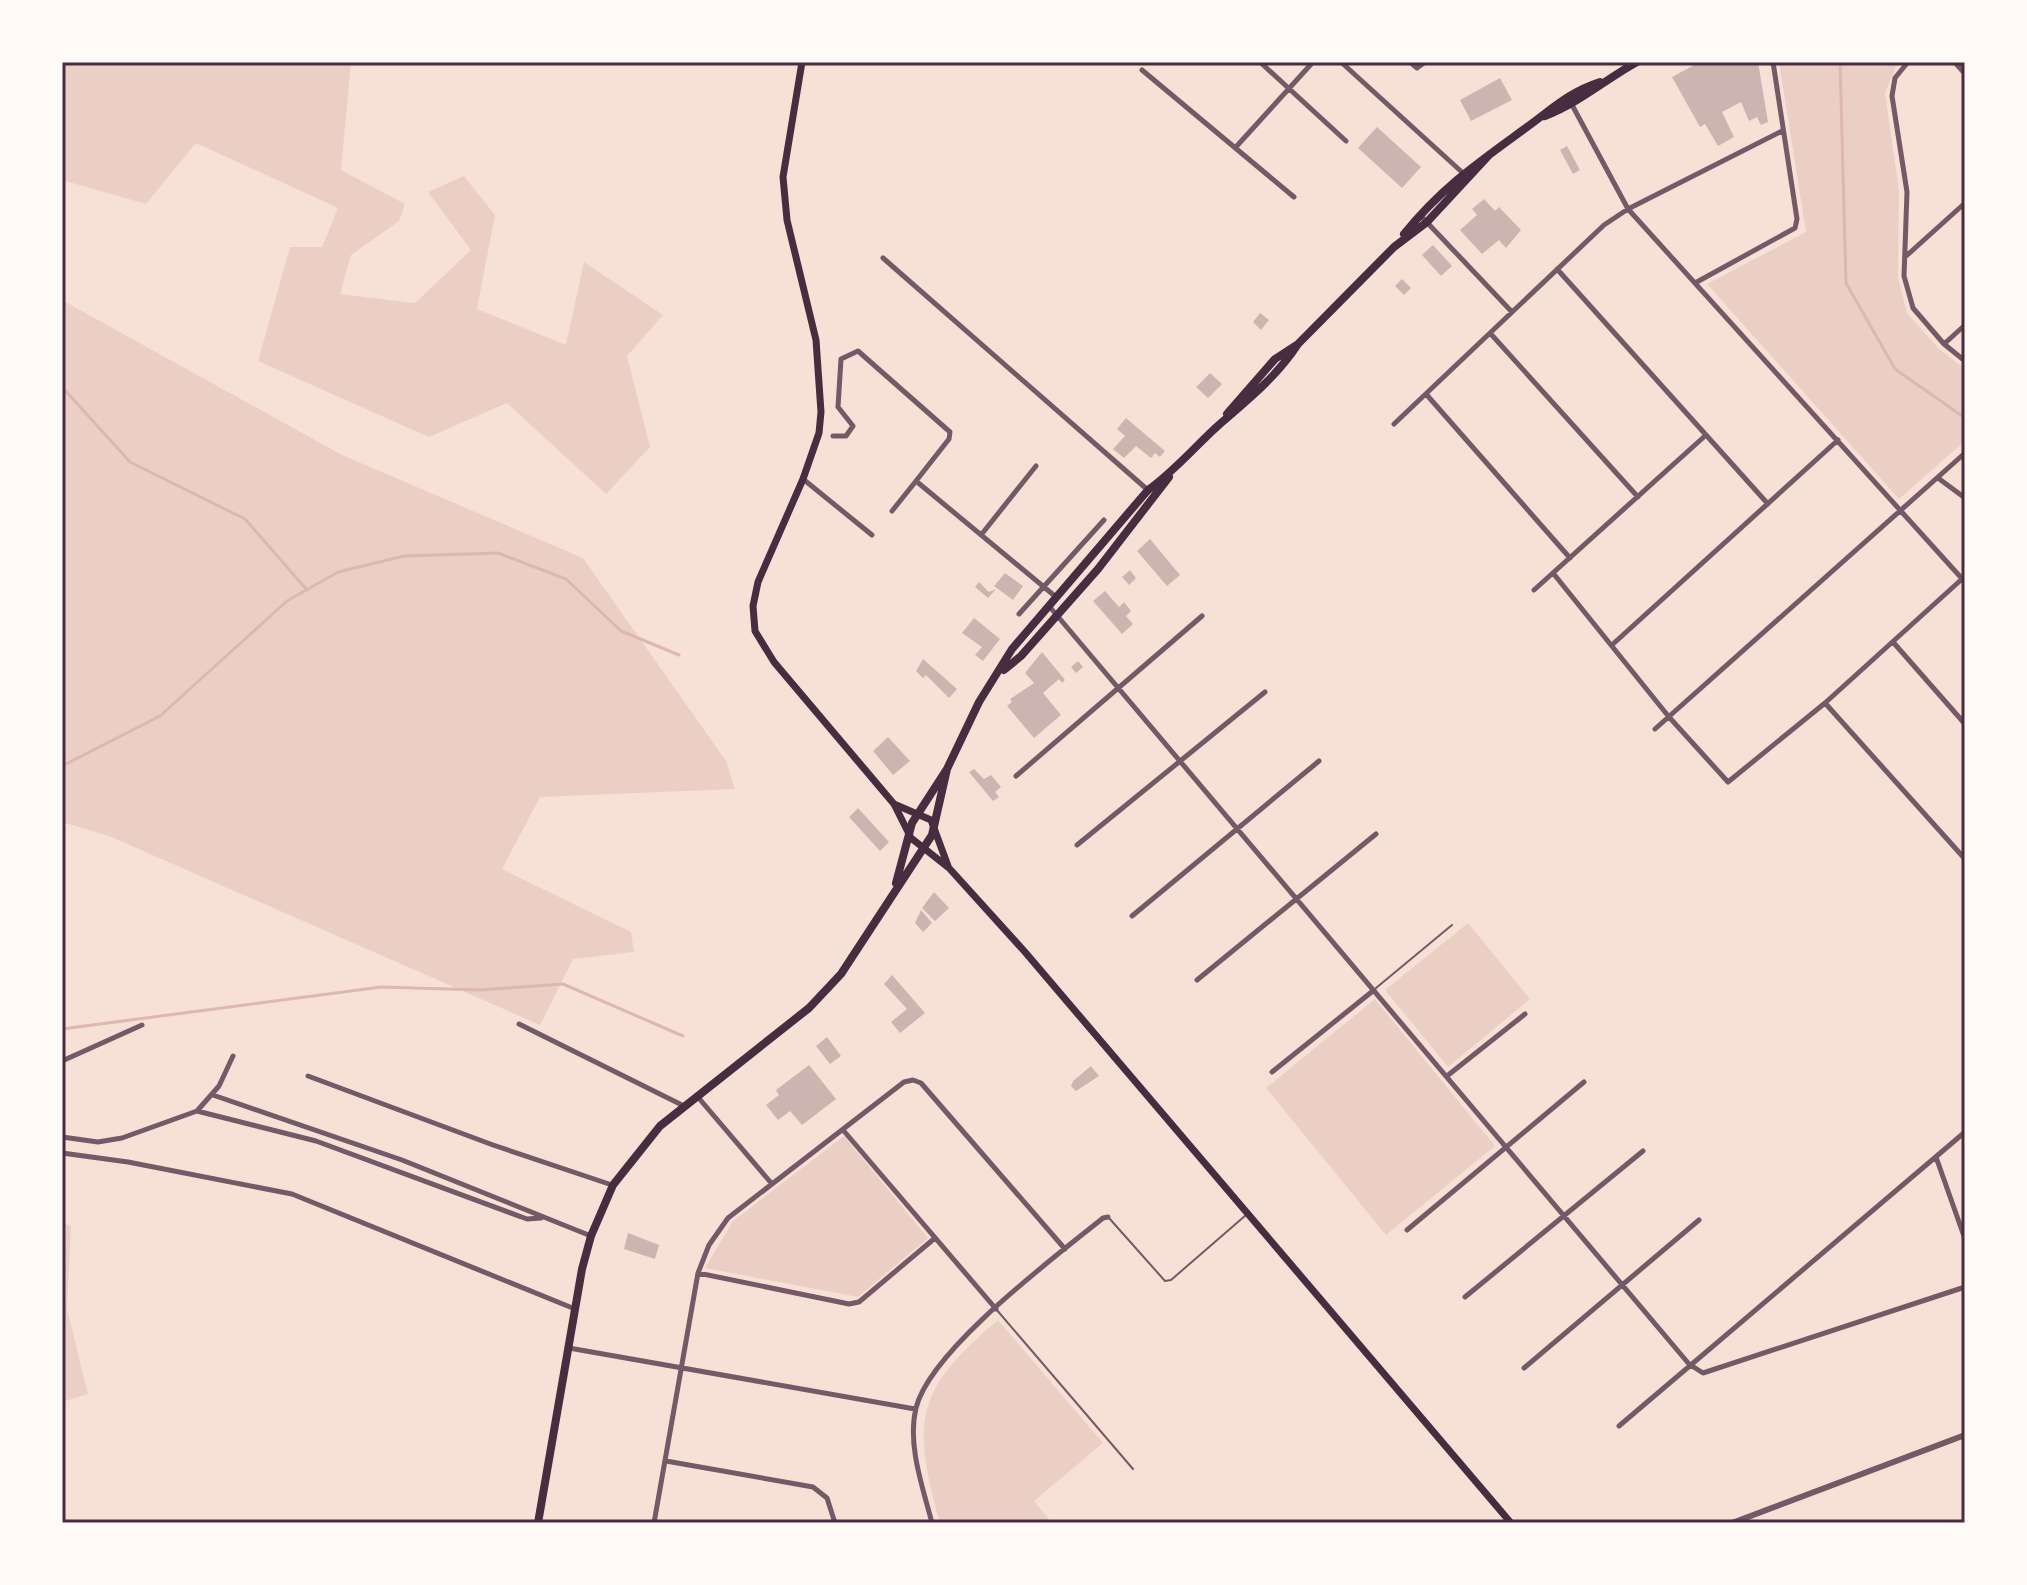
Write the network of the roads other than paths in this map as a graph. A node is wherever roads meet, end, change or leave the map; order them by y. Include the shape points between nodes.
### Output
1 (802, 62) edge
2 (1260, 62) edge
3 (1313, 62) edge
4 (1341, 62) edge
5 (1410, 62) edge
6 (1425, 62) edge
7 (1637, 62) edge
8 (1773, 62) edge
9 (1908, 62) edge
10 (1955, 62) edge
11 (1142, 70) dead end
12 (1965, 73) edge
13 (1289, 89) junction
14 (1569, 100) junction
15 (1782, 131) junction
16 (1346, 141) dead end
17 (1235, 148) junction
18 (1466, 175) junction
19 (1294, 197) dead end
20 (1965, 203) edge
21 (1628, 209) junction
22 (1423, 218) junction
23 (1905, 257) junction
24 (883, 258) dead end
25 (1557, 269) junction
26 (1695, 283) junction
27 (1512, 312) junction
28 (1965, 325) edge
29 (1490, 333) junction
30 (1298, 344) junction
31 (1944, 344) junction
32 (1965, 361) edge
33 (1244, 391) junction
34 (1426, 394) junction
35 (1252, 398) junction
36 (1220, 424) junction
37 (1394, 424) dead end
38 (1706, 435) junction
39 (833, 436) dead end
40 (1838, 440) junction
41 (1965, 453) edge
42 (1036, 466) dead end
43 (1172, 473) junction
44 (1938, 478) junction
45 (803, 479) junction
46 (916, 481) junction
47 (1148, 490) junction
48 (1156, 497) junction
49 (1638, 497) junction
50 (1965, 498) edge
51 (1768, 504) junction
52 (892, 511) dead end
53 (1902, 511) junction
54 (1104, 520) dead end
55 (872, 535) dead end
56 (981, 535) junction
57 (1570, 558) junction
58 (1553, 573) junction
59 (1964, 580) edge
60 (1043, 586) junction
61 (1534, 590) dead end
62 (1056, 597) junction
63 (1049, 606) junction
64 (1019, 614) dead end
65 (1057, 615) junction
66 (1202, 616) dead end
67 (1893, 642) junction
68 (1613, 644) junction
69 (1000, 673) junction
70 (1121, 688) junction
71 (1265, 692) dead end
72 (1825, 703) junction
73 (1669, 717) junction
74 (1965, 724) edge
75 (1655, 729) dead end
76 (1181, 760) junction
77 (1319, 761) dead end
78 (947, 769) junction
79 (1016, 776) dead end
80 (894, 804) junction
81 (917, 812) junction
82 (936, 827) junction
83 (1239, 829) junction
84 (909, 832) junction
85 (1376, 834) dead end
86 (1077, 845) dead end
87 (924, 847) junction
88 (1965, 859) edge
89 (949, 868) junction
90 (895, 887) junction
91 (1298, 898) junction
92 (1132, 916) dead end
93 (1452, 925) dead end
94 (1197, 980) dead end
95 (1374, 990) junction
96 (1525, 1014) dead end
97 (519, 1024) dead end
98 (142, 1025) dead end
99 (233, 1056) dead end
100 (62, 1061) edge
101 (1272, 1072) dead end
102 (308, 1076) dead end
103 (1447, 1076) junction
104 (1584, 1082) dead end
105 (213, 1095) junction
106 (696, 1096) junction
107 (684, 1106) junction
108 (197, 1111) junction
109 (843, 1130) junction
110 (1965, 1132) edge
111 (62, 1137) edge
112 (1505, 1146) junction
113 (1643, 1151) dead end
114 (62, 1153) edge
115 (1936, 1157) junction
116 (402, 1160) junction
117 (397, 1172) junction
118 (772, 1184) junction
119 (613, 1185) junction
120 (1247, 1214) junction
121 (1563, 1214) junction
122 (1108, 1217) joint
123 (541, 1218) junction
124 (1699, 1220) dead end
125 (1407, 1230) dead end
126 (591, 1236) junction
127 (935, 1238) junction
128 (1965, 1239) edge
129 (1065, 1249) junction
130 (698, 1273) junction
131 (1622, 1284) junction
132 (1965, 1287) edge
133 (1465, 1297) dead end
134 (576, 1309) junction
135 (996, 1309) junction
136 (569, 1348) junction
137 (1689, 1364) junction
138 (682, 1367) junction
139 (1524, 1368) dead end
140 (915, 1409) junction
141 (1619, 1426) dead end
142 (1965, 1435) edge
143 (666, 1461) junction
144 (1133, 1469) dead end
145 (538, 1523) edge
146 (654, 1523) edge
147 (835, 1523) edge
148 (932, 1523) edge
149 (1511, 1523) edge
150 (1732, 1523) edge

1 - 45 main road via 783,177 822,391 819,433
2 - 13 street
3 - 13 street
4 - 18 street
5 - 6 street via 1417,68
7 - 14 main road
8 - 15 street
9 - 23 street via 1895,78 1892,96 1907,192
10 - 12 street
11 - 17 street
13 - 16 street
13 - 17 street
14 - 18 main road
14 - 21 street
15 - 21 street
15 - 26 street via 1795,228
17 - 19 street
18 - 22 main road
20 - 23 street
21 - 25 street
21 - 26 street
22 - 27 street
22 - 30 main road
23 - 31 street via 1913,308
24 - 47 street
25 - 27 street
25 - 38 street
26 - 40 street
27 - 29 street
28 - 31 street
29 - 34 street
29 - 49 street
30 - 33 main road
30 - 35 main road
31 - 32 street
33 - 35 main road
33 - 36 main road
34 - 37 street
34 - 57 street
35 - 36 main road
36 - 43 main road
38 - 49 street
38 - 51 street
39 - 46 street via 846,436 853,426 838,407 839,365 858,351 950,432
40 - 51 street
40 - 53 street
41 - 44 street
42 - 56 street
43 - 47 main road
43 - 48 main road
44 - 50 street
44 - 53 street
45 - 55 street
45 - 80 main road via 758,582 755,631 774,662
46 - 52 street
46 - 56 street
47 - 48 street
47 - 62 main road
48 - 65 main road
49 - 57 street
51 - 68 street
53 - 59 street
53 - 73 street
54 - 60 street
56 - 60 street
57 - 58 street
58 - 61 street
58 - 68 street
59 - 67 street
60 - 62 street
60 - 64 street
62 - 63 main road
63 - 65 street
63 - 69 main road via 1012,649
65 - 69 main road
65 - 70 street
66 - 70 street
67 - 72 street
67 - 74 street
68 - 73 street
69 - 78 main road via 979,702
70 - 76 street
70 - 79 street
71 - 76 street
72 - 73 street via 1728,782
72 - 88 street
73 - 75 street
76 - 83 street
76 - 86 street
77 - 83 street
78 - 81 main road
78 - 82 main road
80 - 81 main road
80 - 84 main road
81 - 82 main road
81 - 84 main road
82 - 87 main road
82 - 89 main road
83 - 91 street
83 - 92 street
84 - 87 main road
84 - 90 main road
85 - 91 street
87 - 89 main road
87 - 90 main road
89 - 120 main road
90 - 106 main road via 849,962 809,1008
91 - 94 street
91 - 95 street
93 - 95 lane
95 - 101 street
95 - 103 street
96 - 103 street
97 - 107 street
98 - 100 street
99 - 105 street
102 - 119 street
103 - 112 street
104 - 112 street
105 - 108 street
105 - 116 street
106 - 107 main road
106 - 118 street
107 - 119 main road via 660,1126
108 - 111 street via 110,1140
108 - 117 street via 316,1141
109 - 118 street
109 - 127 street
109 - 129 street via 904,1082 921,1083
110 - 115 street
112 - 121 street
112 - 125 street
113 - 121 street
114 - 134 street via 292,1194
115 - 128 street
115 - 137 street
116 - 117 street
116 - 123 street via 509,1200
117 - 123 street via 527,1219
118 - 130 street via 728,1218
119 - 126 main road
120 - 122 lane via 1165,1281
120 - 149 main road
121 - 131 street
121 - 133 street
122 - 129 street
123 - 126 street
124 - 131 street
126 - 134 main road
127 - 130 street via 859,1302 849,1304
127 - 135 street
129 - 135 street
130 - 138 street
131 - 137 street
131 - 139 street
132 - 137 street via 1703,1373
134 - 136 main road
135 - 140 street via 932,1371
135 - 144 lane
136 - 138 street
136 - 145 main road
137 - 141 street
138 - 140 street
138 - 143 street
140 - 148 street via 916,1463
142 - 150 street
143 - 146 street
143 - 147 street via 813,1487 827,1498

